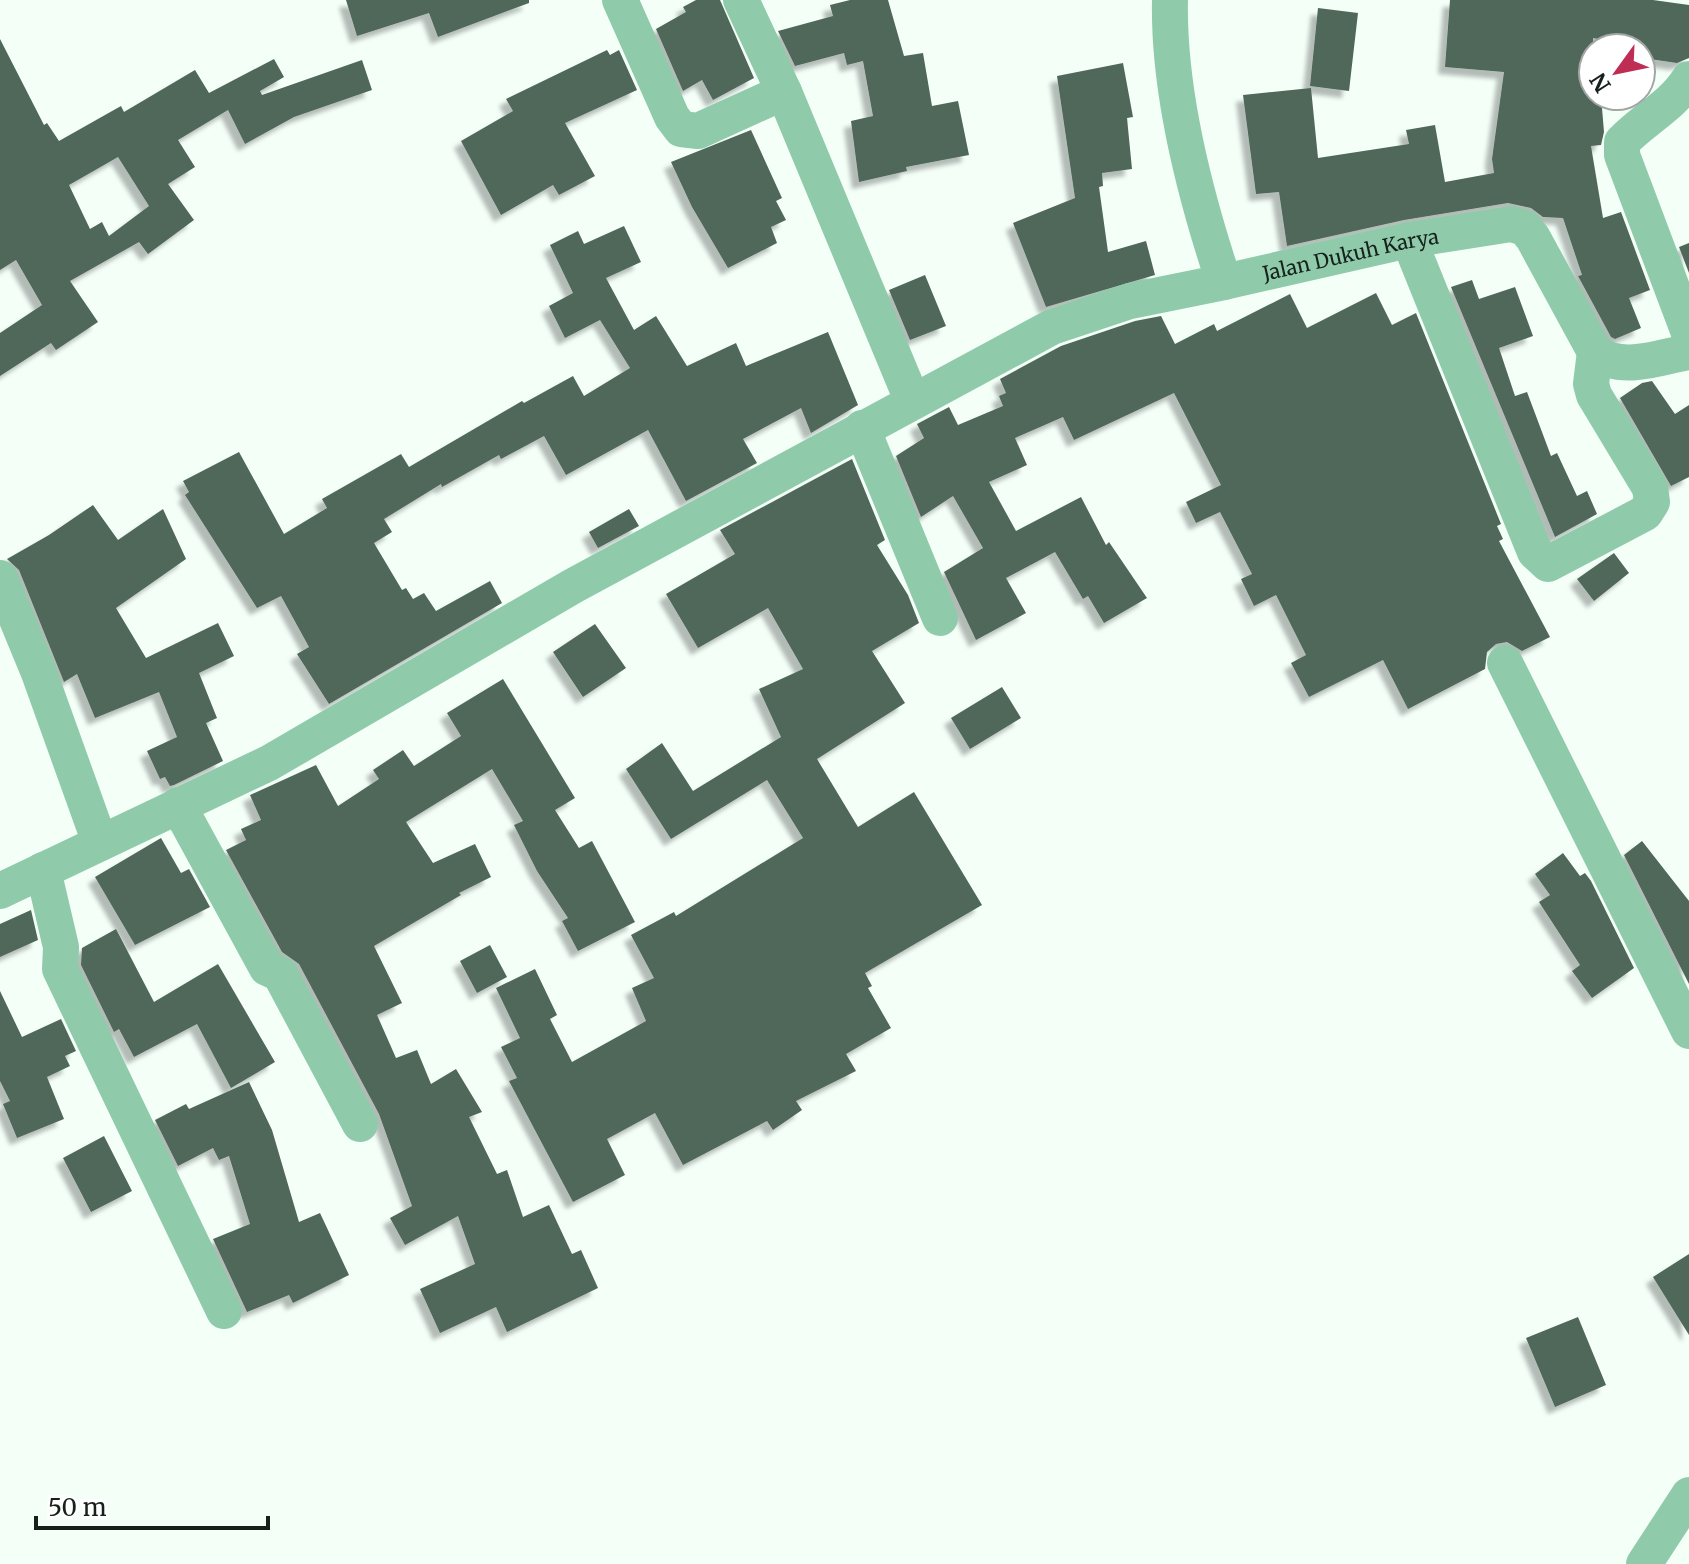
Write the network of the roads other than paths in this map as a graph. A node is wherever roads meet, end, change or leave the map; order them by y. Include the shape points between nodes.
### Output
1 (620, 0) edge
2 (741, 0) edge
3 (1170, 0) edge
4 (1689, 79) edge
5 (784, 92) junction
6 (1409, 240) junction
7 (1224, 282) junction
8 (1689, 333) edge
9 (1595, 352) junction
10 (1689, 352) edge
11 (912, 400) junction
12 (862, 428) junction
13 (0, 578) edge
14 (940, 618) dead end
15 (1505, 663) dead end
16 (178, 805) junction
17 (100, 843) junction
18 (43, 870) junction
19 (0, 891) edge
20 (1689, 1031) edge
21 (360, 1124) dead end
22 (224, 1311) dead end
23 (1689, 1495) edge
24 (1644, 1564) edge

1 - 5 street via 681,129 698,131
2 - 5 street
3 - 7 street via 1170,33 1193,173
4 - 8 street via 1667,106 1644,119 1622,142 1622,155
5 - 11 street
6 - 7 street, Jalan Dukuh Karya
6 - 9 street, Jalan Dukuh Karya via 1511,224 1525,228
6 - 9 street via 1535,552 1548,564 1645,513 1652,502 1650,488 1592,390
7 - 11 street, Jalan Dukuh Karya via 1085,314
9 - 10 street via 1615,364
11 - 12 street, Jalan Dukuh Karya
12 - 14 street
12 - 16 street, Jalan Dukuh Karya via 573,586 269,763
13 - 17 street
15 - 20 street
16 - 17 street, Jalan Dukuh Karya
16 - 21 street via 267,968 280,974
17 - 18 street, Jalan Dukuh Karya
18 - 19 street, Jalan Dukuh Karya
18 - 22 street via 61,947 60,969
23 - 24 street

